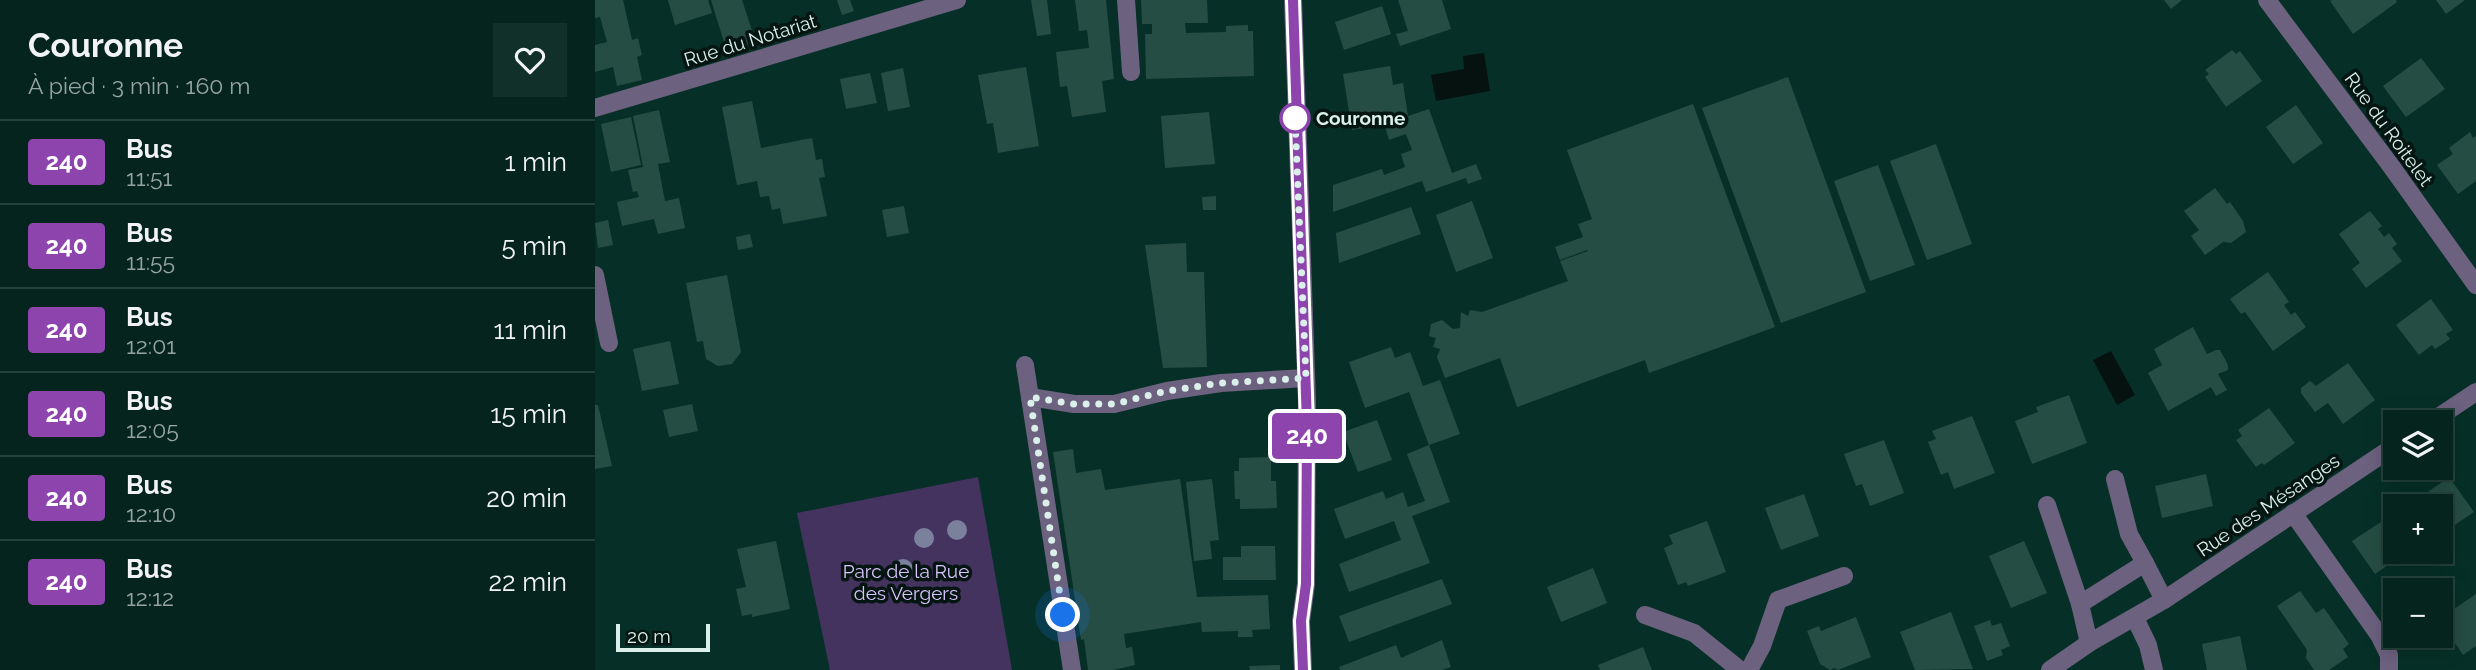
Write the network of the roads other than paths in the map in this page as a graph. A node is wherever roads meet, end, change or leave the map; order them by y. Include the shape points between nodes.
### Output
1 (957, 0) edge
2 (1126, 0) edge
3 (1293, 0) edge
4 (2268, 0) edge
5 (1132, 72) dead end
6 (595, 108) edge
7 (595, 275) edge
8 (2476, 285) edge
9 (609, 343) dead end
10 (1025, 365) dead end
11 (1306, 378) junction
12 (2476, 392) edge
13 (1030, 397) junction
14 (2449, 410) edge
15 (2383, 454) edge
16 (2115, 480) dead end
17 (2047, 505) dead end
18 (2293, 513) junction
19 (2145, 563) junction
20 (1844, 576) dead end
21 (2164, 600) junction
22 (2080, 604) junction
23 (1645, 615) dead end
24 (2135, 618) junction
25 (2089, 643) junction
26 (1072, 670) edge
27 (1303, 670) edge
28 (1740, 670) edge
29 (1749, 670) edge
30 (2050, 670) edge
31 (2154, 670) edge
32 (2389, 670) edge

1 - 6 street, Rue du Notariat
2 - 5 street
3 - 11 street
4 - 8 street, Rue du Roitelet
7 - 9 street
10 - 13 street
11 - 13 street via 1221,383 1114,404
11 - 27 street
12 - 14 street
13 - 26 street
15 - 18 street, Rue des Mésanges
16 - 19 street via 2129,534
17 - 22 street
18 - 21 street, Rue des Mésanges
18 - 32 street via 2379,635 2389,655
19 - 21 street
19 - 22 street
20 - 29 street via 1778,600
21 - 24 street, Rue des Mésanges
22 - 25 street
23 - 28 street via 1694,633
24 - 25 street, Rue des Mésanges
24 - 31 street
25 - 30 street, Rue des Mésanges

